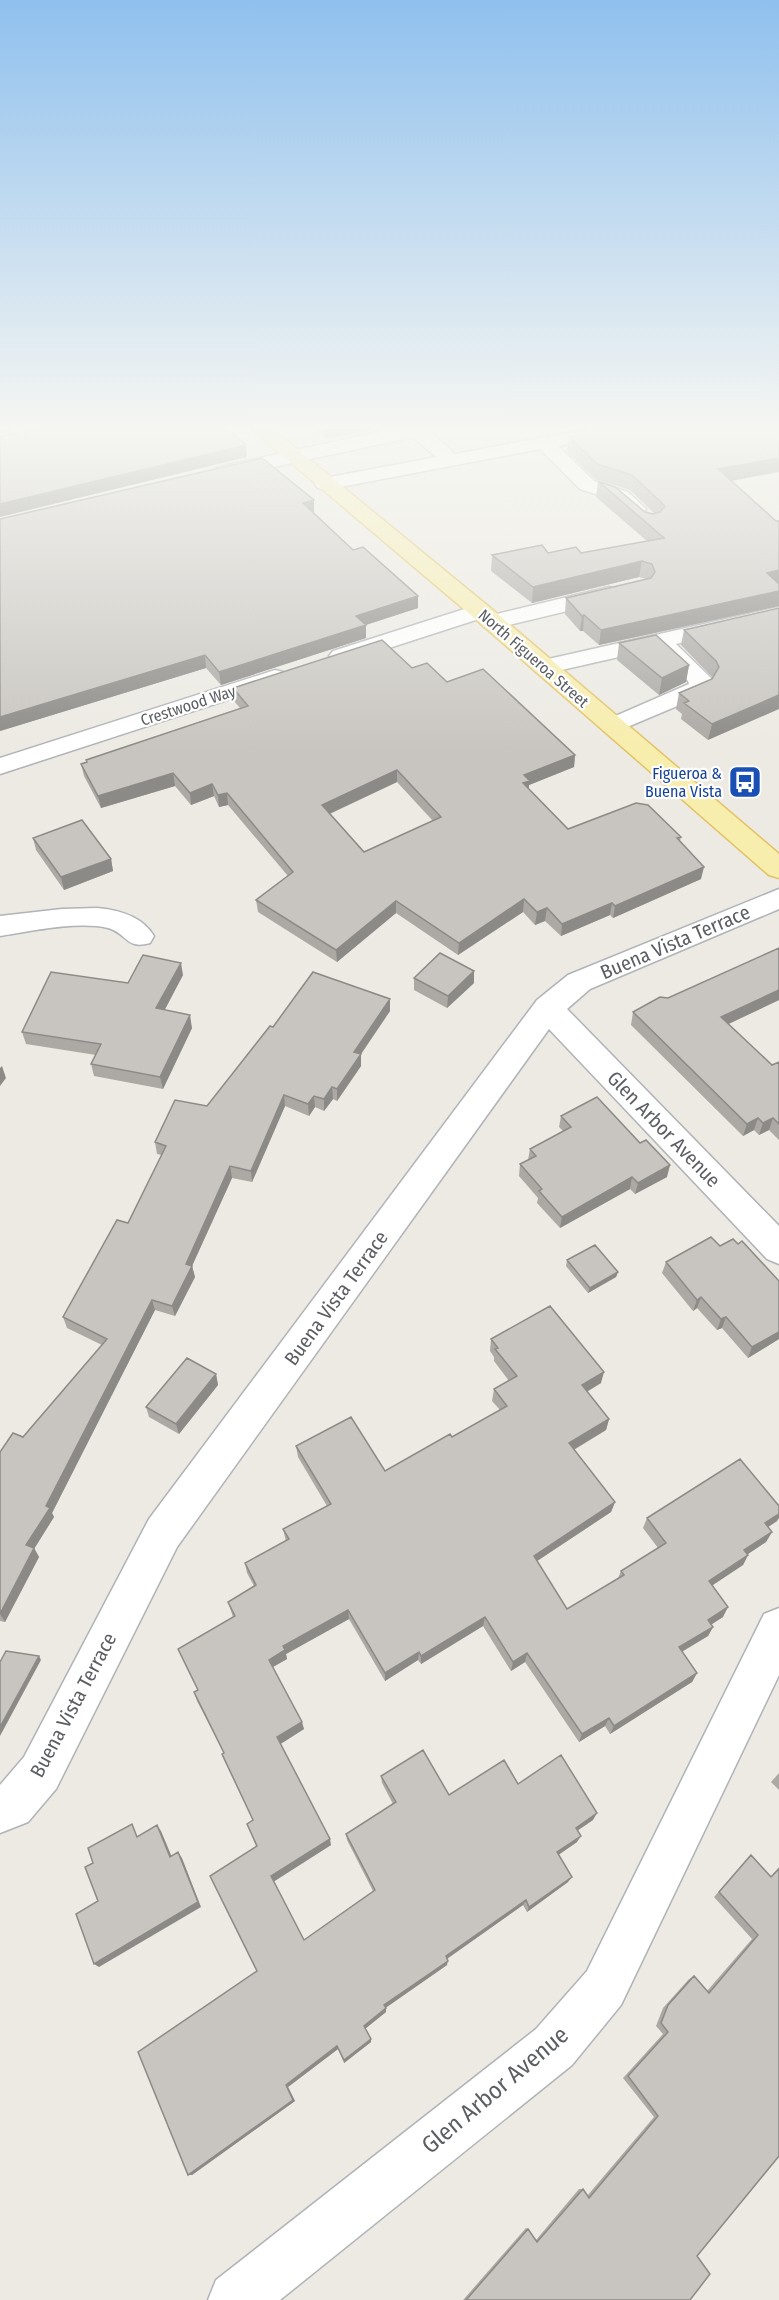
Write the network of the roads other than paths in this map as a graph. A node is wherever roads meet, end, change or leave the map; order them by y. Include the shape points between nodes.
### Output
1 (388, 535) edge
2 (628, 589) edge
3 (779, 614) edge
4 (486, 616) junction
5 (659, 641) junction
6 (544, 667) junction
7 (613, 726) junction
8 (0, 766) edge
9 (779, 868) edge
10 (779, 898) edge
11 (0, 926) edge
12 (140, 936) dead end
13 (548, 1008) junction
14 (779, 1249) edge
15 (779, 1629) edge
16 (0, 1810) edge
17 (236, 2300) edge

1 - 4 main road, North Figueroa Street
2 - 4 street, Crestwood Way
3 - 5 street
4 - 6 main road, North Figueroa Street
4 - 8 street, Crestwood Way via 304,668
5 - 6 street
5 - 7 street via 699,678 699,688
6 - 7 main road, North Figueroa Street
7 - 9 main road, North Figueroa Street
10 - 13 street, Buena Vista Terrace via 579,982
11 - 12 street via 110,919 122,922
13 - 14 street, Glen Arbor Avenue
13 - 16 street, Buena Vista Terrace via 164,1533 40,1773 12,1806
15 - 17 street, Glen Arbor Avenue via 604,1988 554,2047

